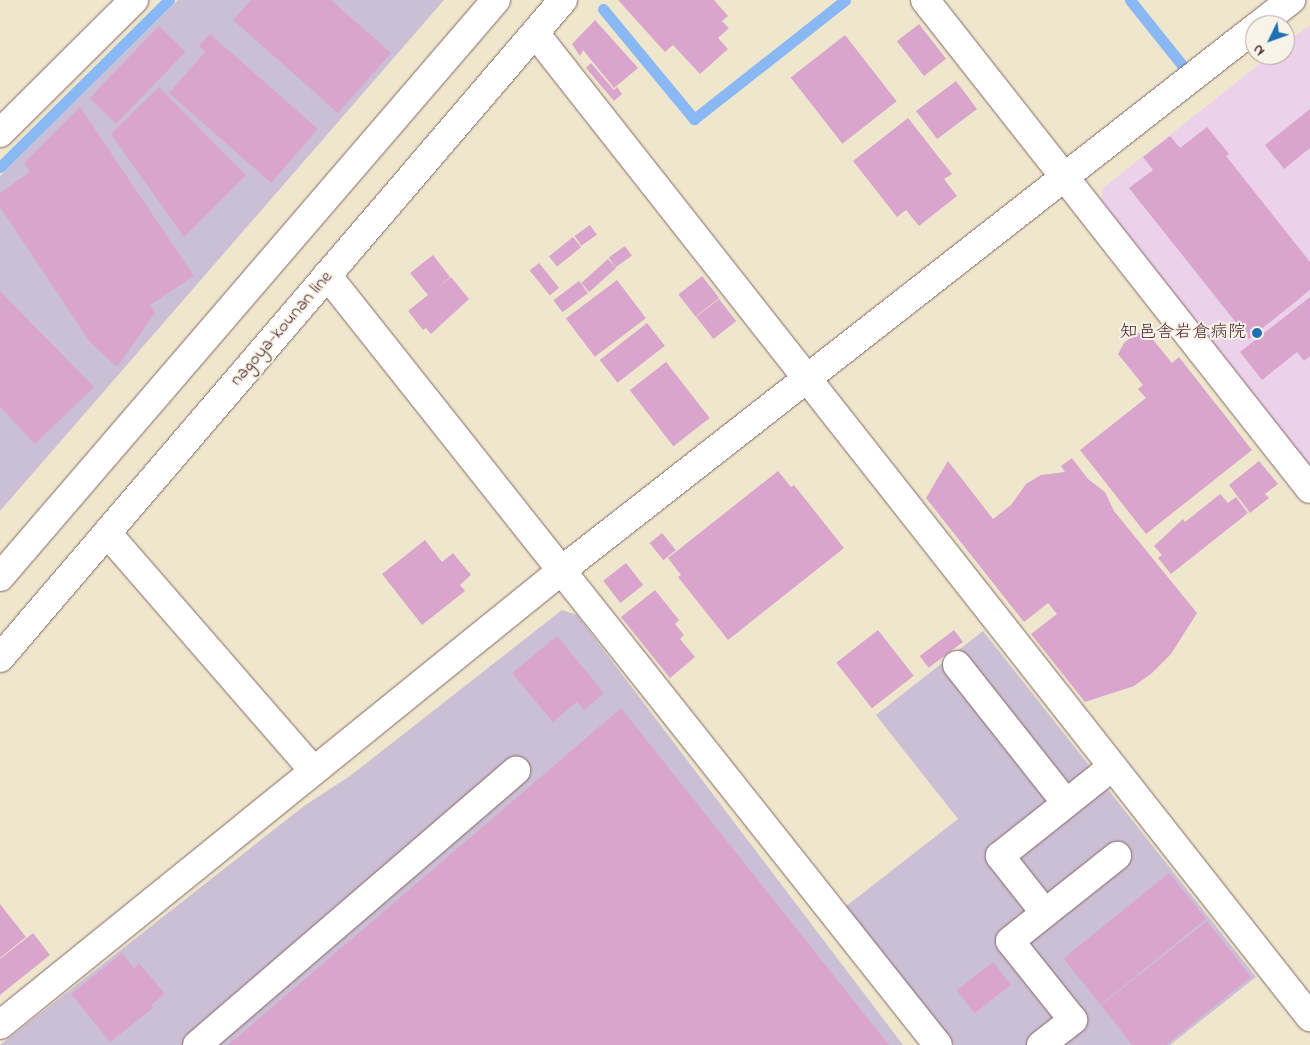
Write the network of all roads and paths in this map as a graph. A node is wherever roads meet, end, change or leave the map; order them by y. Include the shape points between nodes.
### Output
1 (134, 0) edge
2 (496, 0) edge
3 (563, 0) edge
4 (925, 0) edge
5 (1291, 0) edge
6 (1272, 15) edge
7 (535, 33) junction
8 (1245, 36) edge
9 (0, 133) edge
10 (1064, 177) junction
11 (327, 275) junction
12 (806, 379) junction
13 (1310, 490) edge
14 (107, 532) junction
15 (562, 570) junction
16 (0, 577) edge
17 (0, 658) edge
18 (957, 665) dead end
19 (1112, 767) junction
20 (314, 771) junction
21 (516, 771) dead end
22 (1066, 803) junction
23 (1117, 856) dead end
24 (1045, 913) junction
25 (1310, 1016) edge
26 (0, 1025) edge
27 (197, 1045) edge
28 (938, 1045) edge
29 (1041, 1045) edge

1 - 9 street
2 - 16 street
3 - 7 street, nagoya-kounan line
4 - 10 street
5 - 6 street
7 - 11 street, nagoya-kounan line
7 - 12 street
8 - 10 street
10 - 12 street
10 - 13 street
11 - 14 street, nagoya-kounan line
11 - 15 street
12 - 15 street
12 - 19 street
14 - 17 street, nagoya-kounan line
14 - 20 street
15 - 20 street
15 - 28 street
18 - 22 street
19 - 22 street
19 - 25 street
20 - 26 street
21 - 27 street
22 - 24 street via 1000,856
23 - 24 street
24 - 29 street via 1010,941 1073,1020

